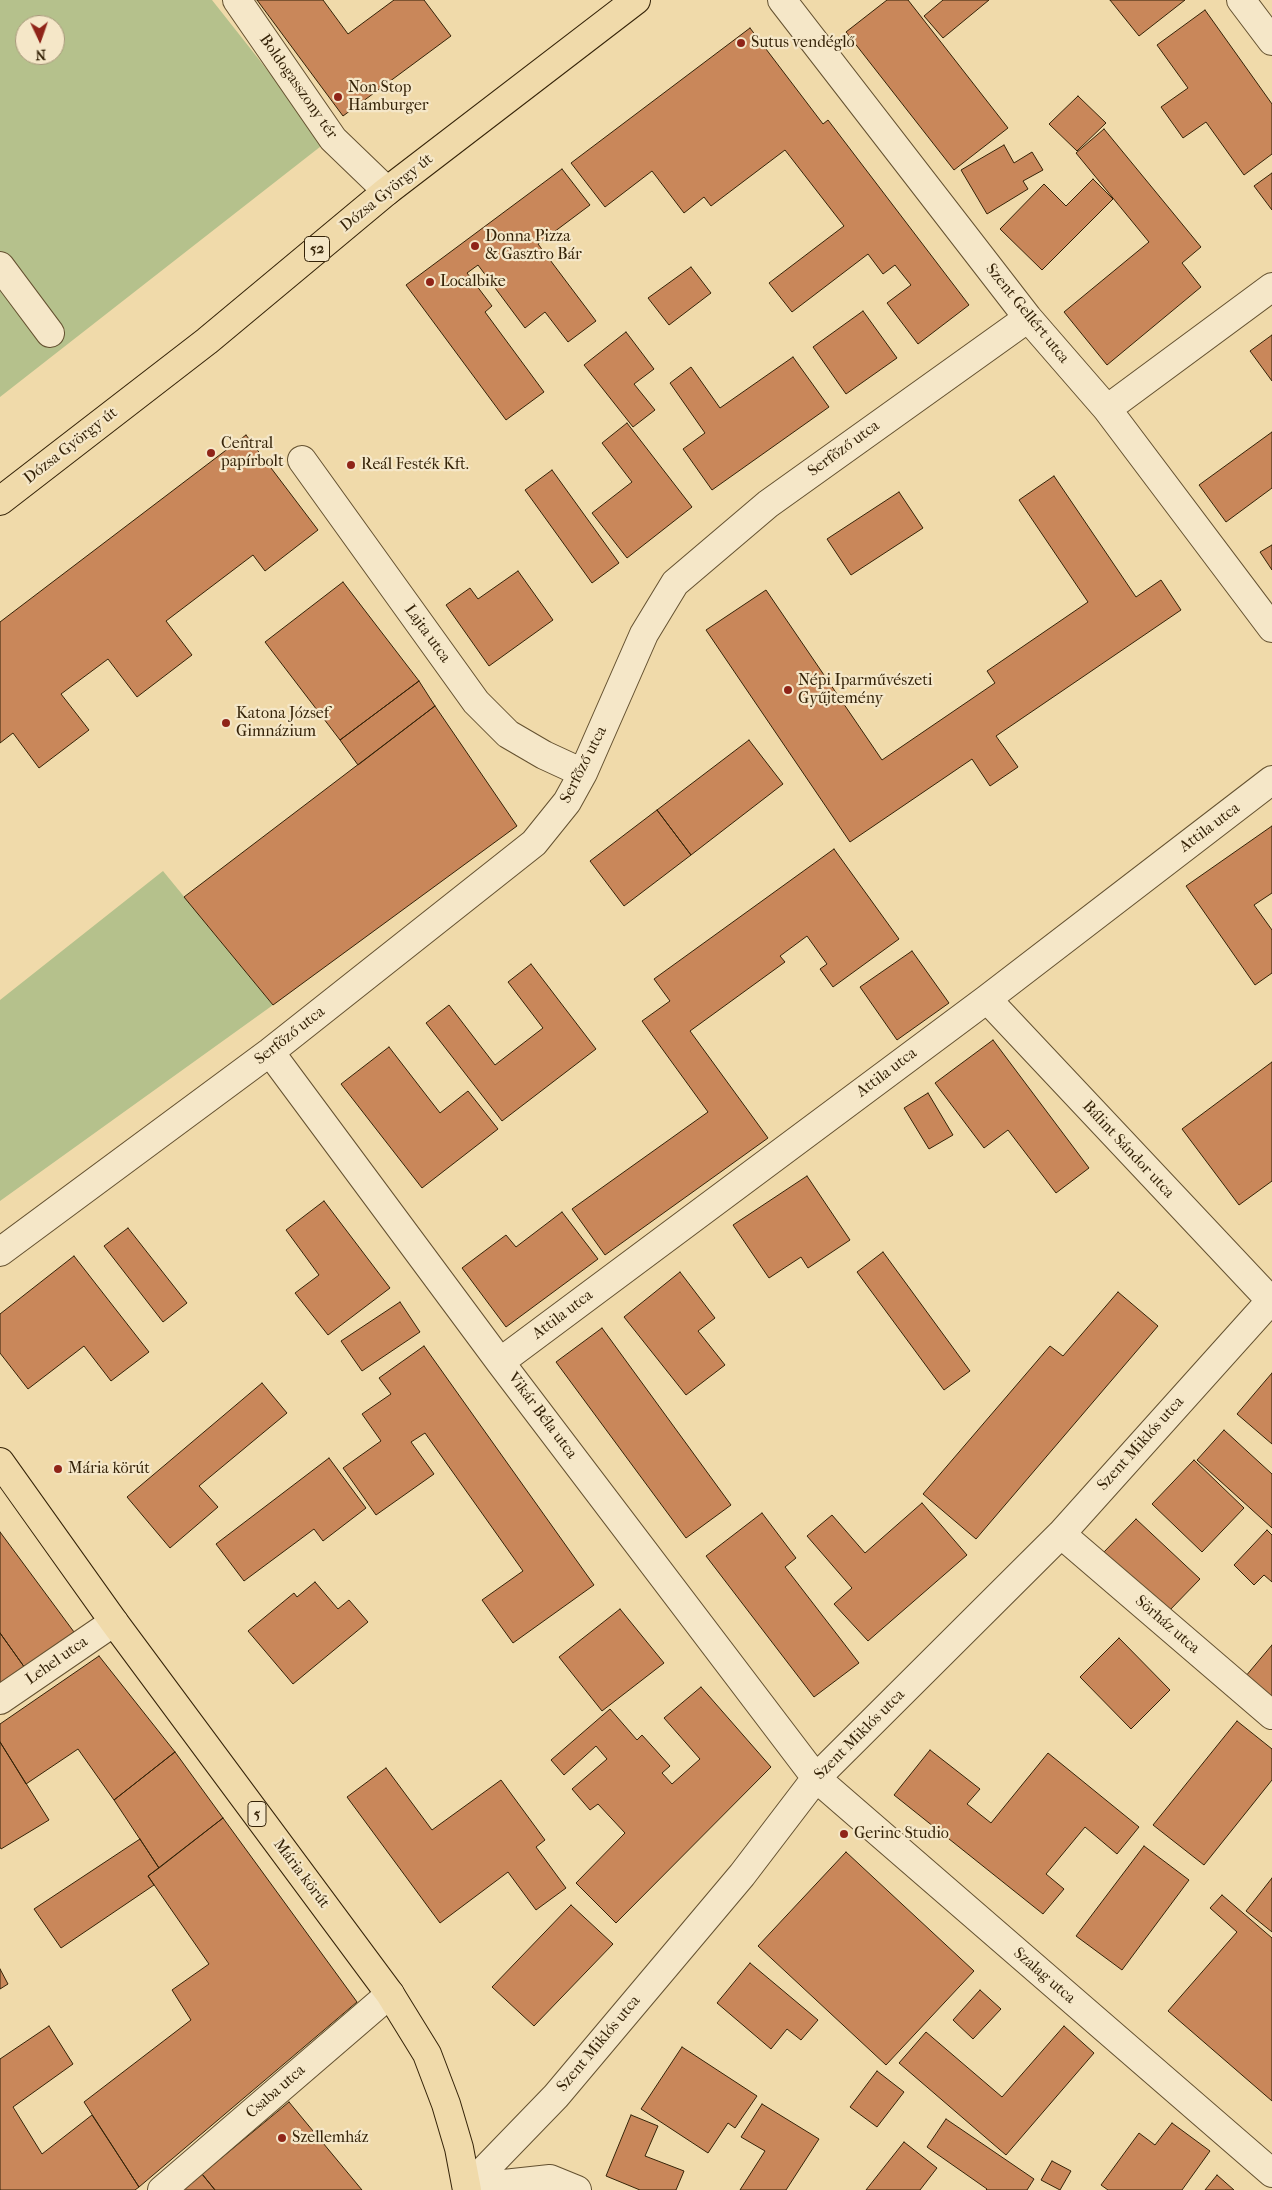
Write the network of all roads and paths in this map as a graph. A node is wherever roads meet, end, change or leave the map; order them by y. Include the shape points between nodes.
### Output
1 (237, 0) edge
2 (636, 0) edge
3 (782, 0) edge
4 (1241, 0) edge
5 (1272, 41) edge
6 (387, 191) junction
7 (0, 266) edge
8 (1272, 286) edge
9 (1028, 318) junction
10 (50, 333) dead end
11 (1107, 409) junction
12 (302, 460) dead end
13 (0, 501) edge
14 (1272, 628) edge
15 (583, 773) junction
16 (1272, 780) edge
17 (986, 999) junction
18 (270, 1052) junction
19 (0, 1252) edge
20 (1271, 1301) edge
21 (500, 1362) junction
22 (0, 1462) edge
23 (1061, 1534) junction
24 (114, 1622) junction
25 (0, 1700) edge
26 (1272, 1716) edge
27 (816, 1778) junction
28 (390, 1994) junction
29 (1272, 2173) edge
30 (467, 2189) edge
31 (162, 2190) edge
32 (577, 2190) edge

1 - 6 street, Boldogasszony tér via 333,139
2 - 6 main road, Dózsa György út / 52
3 - 9 street, Szent Gellért utca
4 - 5 street
6 - 13 main road, Dózsa György út / 52 via 207,341
7 - 10 street
8 - 11 street
9 - 11 street, Szent Gellért utca
9 - 15 street, Serfőző utca via 768,504 675,582 644,634
11 - 14 street, Szent Gellért utca
12 - 15 street, Lajta utca via 476,702 508,734
15 - 18 street, Serfőző utca via 567,802 534,843
16 - 17 street, Attila utca
17 - 20 street, Bálint Sándor utca
17 - 21 street, Attila utca
18 - 19 street, Serfőző utca
18 - 21 street, Vikár Béla utca
20 - 23 street, Szent Miklós utca
21 - 27 street, Vikár Béla utca
22 - 24 main road, Mária körút / 5
23 - 26 street, Sörház utca
23 - 27 street, Szent Miklós utca
24 - 25 street, Lehel utca
24 - 28 main road, Mária körút / 5
27 - 29 street, Szalag utca
27 - 30 street, Szent Miklós utca via 742,1875 562,2088
28 - 30 main road, Mária körút / 5 via 427,2054 454,2131
28 - 31 street, Csaba utca
30 - 32 street via 550,2179

